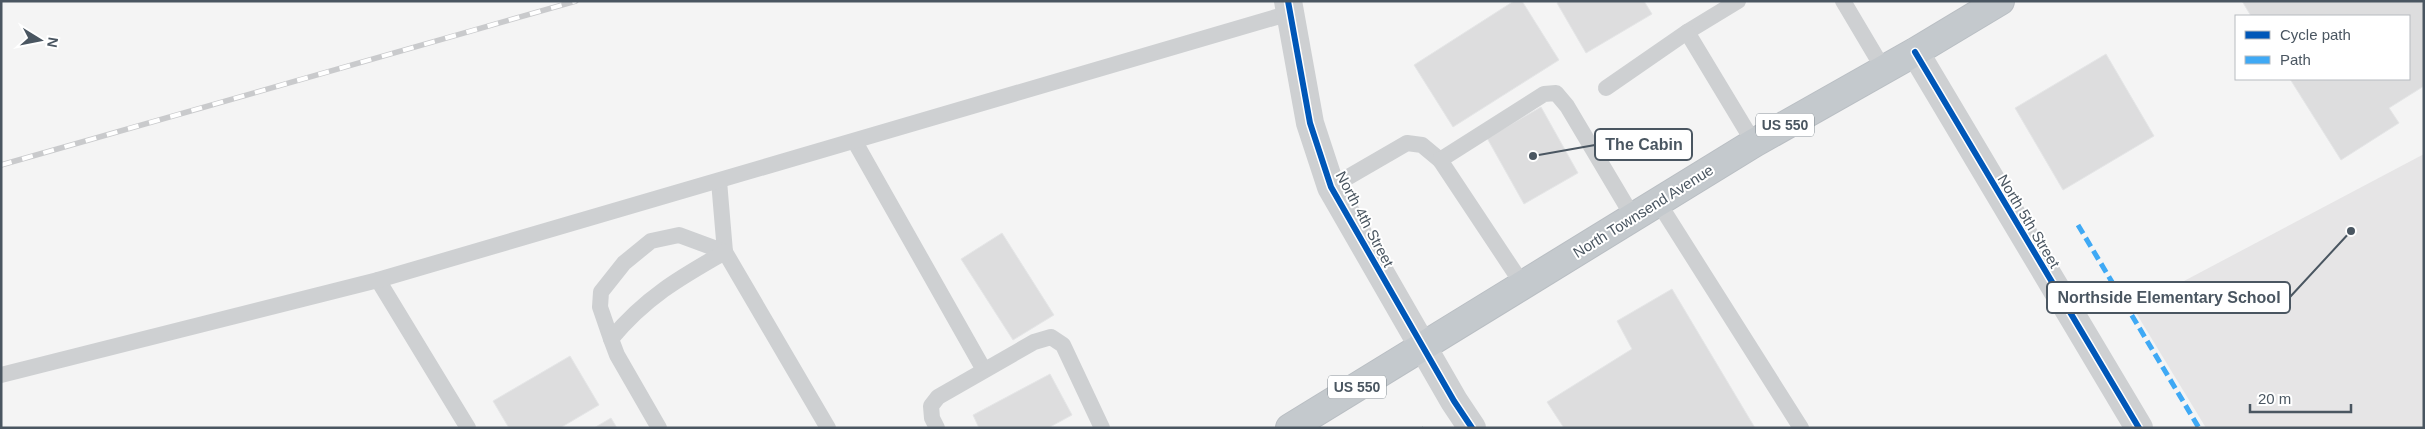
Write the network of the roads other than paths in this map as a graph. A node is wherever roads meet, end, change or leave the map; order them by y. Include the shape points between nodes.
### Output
1 (1738, 1) edge
2 (1843, 1) edge
3 (2000, 1) edge
4 (1289, 7) edge
5 (1687, 32) junction
6 (1915, 52) junction
7 (1884, 70) junction
8 (1606, 88) dead end
9 (855, 142) junction
10 (1754, 143) junction
11 (1440, 160) junction
12 (719, 181) junction
13 (1331, 187) junction
14 (1658, 202) junction
15 (1633, 218) junction
16 (725, 252) junction
17 (378, 280) junction
18 (1523, 285) junction
19 (611, 339) junction
20 (1423, 346) junction
21 (984, 370) junction
22 (1, 374) edge
23 (468, 428) edge
24 (659, 428) edge
25 (828, 428) edge
26 (937, 428) edge
27 (1102, 428) edge
28 (1290, 428) edge
29 (1472, 428) edge
30 (1801, 428) edge
31 (2139, 428) edge

1 - 5 lane
2 - 7 lane
3 - 6 highway, North Townsend Avenue / US 550
4 - 9 lane
4 - 13 street, North 4th Street via 1310,123
5 - 8 lane
5 - 10 lane
6 - 7 highway, North Townsend Avenue / US 550
6 - 31 street, North 5th Street
7 - 10 highway, North Townsend Avenue / US 550
9 - 12 lane
9 - 21 lane
10 - 14 highway, North Townsend Avenue / US 550
11 - 13 lane via 1422,145 1407,143
11 - 15 lane via 1544,94 1556,93 1567,106
11 - 18 lane
12 - 16 lane
12 - 17 lane
13 - 20 street, North 4th Street
14 - 15 highway, North Townsend Avenue / US 550
14 - 30 lane
15 - 18 highway, North Townsend Avenue / US 550
16 - 19 lane via 667,286 631,316
16 - 19 lane via 679,236 651,241 624,263 601,292 600,307
16 - 25 lane
17 - 22 lane
17 - 23 lane
18 - 20 highway, North Townsend Avenue / US 550
19 - 24 lane
20 - 28 highway, North Townsend Avenue / US 550
20 - 29 street, North 4th Street
21 - 26 lane via 938,397 931,406
21 - 27 lane via 1034,342 1051,337 1063,345

